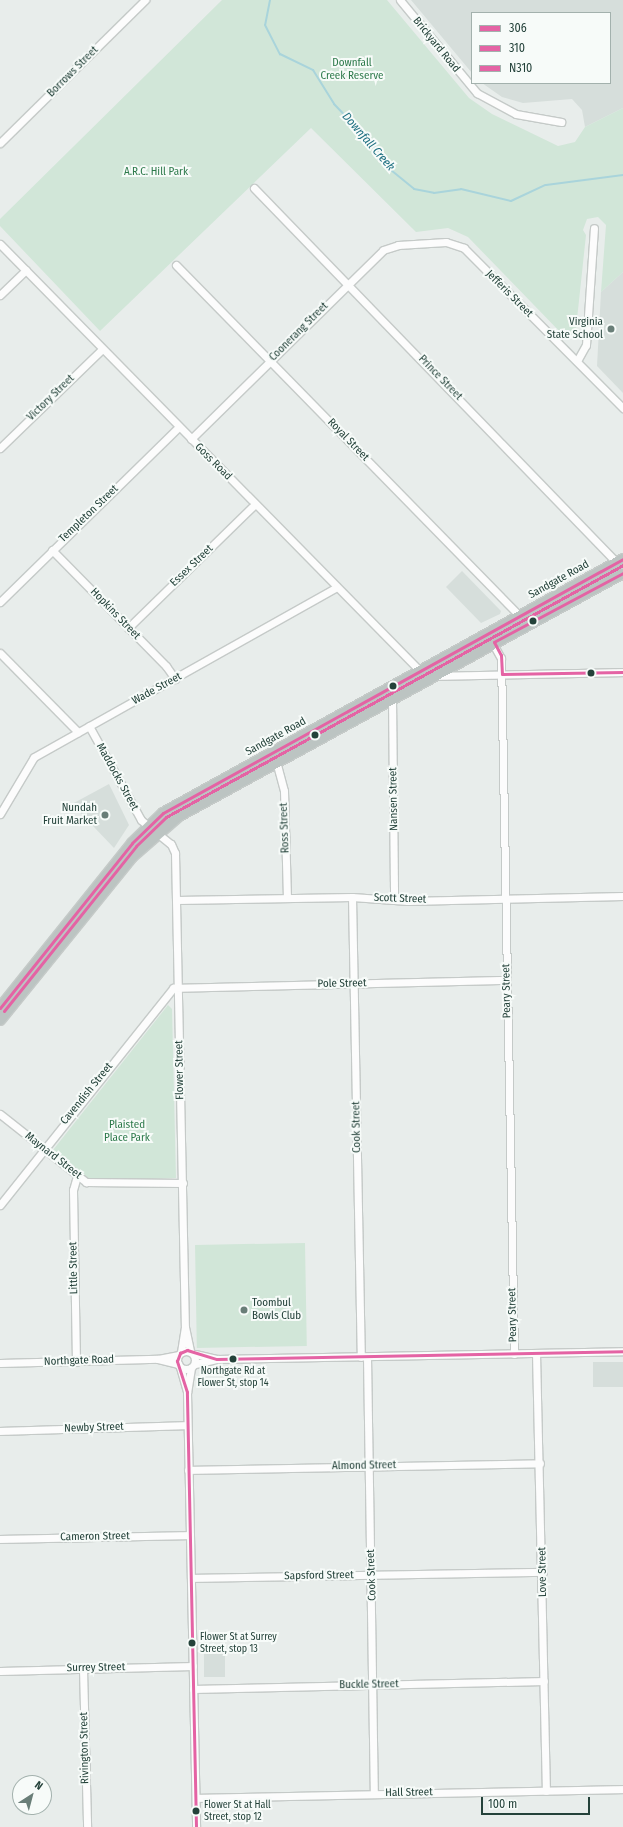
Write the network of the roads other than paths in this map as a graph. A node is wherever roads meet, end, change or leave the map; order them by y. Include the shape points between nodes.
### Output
1 (145, 0) edge
2 (400, 0) edge
3 (471, 83) edge
4 (472, 84) edge
5 (561, 122) dead end
6 (0, 143) edge
7 (254, 188) dead end
8 (594, 228) dead end
9 (0, 244) edge
10 (417, 244) joint
11 (176, 265) dead end
12 (26, 270) junction
13 (348, 284) junction
14 (0, 295) edge
15 (102, 348) junction
16 (270, 361) junction
17 (577, 361) junction
18 (623, 408) edge
19 (179, 427) junction
20 (191, 439) junction
21 (0, 448) edge
22 (255, 504) junction
23 (52, 550) junction
24 (621, 563) edge
25 (623, 573) edge
26 (337, 587) junction
27 (0, 602) edge
28 (519, 615) junction
29 (128, 628) junction
30 (487, 633) junction
31 (494, 642) junction
32 (0, 653) edge
33 (419, 671) junction
34 (623, 672) edge
35 (502, 674) junction
36 (430, 677) junction
37 (175, 680) junction
38 (392, 698) junction
39 (89, 726) junction
40 (78, 732) junction
41 (276, 761) junction
42 (0, 814) edge
43 (147, 826) junction
44 (157, 833) junction
45 (623, 896) edge
46 (352, 897) junction
47 (287, 898) junction
48 (506, 899) junction
49 (177, 900) junction
50 (394, 900) junction
51 (507, 980) junction
52 (353, 984) junction
53 (178, 988) junction
54 (0, 1008) edge
55 (0, 1020) edge
56 (0, 1114) edge
57 (42, 1149) junction
58 (77, 1176) junction
59 (183, 1183) junction
60 (0, 1205) edge
61 (185, 1327) junction
62 (623, 1351) edge
63 (180, 1353) junction
64 (193, 1353) junction
65 (536, 1353) junction
66 (514, 1354) junction
67 (364, 1356) junction
68 (158, 1359) junction
69 (217, 1359) junction
70 (76, 1362) junction
71 (0, 1363) edge
72 (179, 1365) junction
73 (193, 1366) junction
74 (187, 1392) junction
75 (187, 1425) junction
76 (0, 1431) edge
77 (540, 1463) junction
78 (370, 1466) junction
79 (188, 1470) junction
80 (190, 1535) junction
81 (0, 1539) edge
82 (543, 1572) junction
83 (373, 1575) junction
84 (191, 1578) junction
85 (193, 1666) junction
86 (83, 1669) junction
87 (0, 1671) edge
88 (544, 1681) junction
89 (373, 1685) junction
90 (193, 1689) junction
91 (623, 1789) edge
92 (546, 1791) junction
93 (374, 1794) junction
94 (196, 1798) junction
95 (87, 1827) edge
96 (196, 1827) edge

1 - 6 street, Borrows Street
2 - 3 street, Brickyard Road
4 - 5 street, Brickyard Road via 482,96 516,114
7 - 13 street, Prince Street
8 - 17 street via 586,345
9 - 12 street, Goss Road
10 - 13 street, Coonerang Street via 387,248
10 - 17 street, Jefferis Street via 452,242 462,246
11 - 16 street, Royal Street
12 - 14 street
12 - 15 street, Goss Road
13 - 16 street, Coonerang Street
13 - 24 street, Prince Street
15 - 19 street, Goss Road
15 - 21 street, Victory Street
16 - 20 street, Coonerang Street
16 - 28 street, Royal Street
17 - 18 street, Jefferis Street
19 - 20 street, Goss Road
19 - 23 street, Templeton Street
20 - 22 street, Goss Road
22 - 26 street, Goss Road
22 - 29 street, Essex Street
23 - 27 street, Templeton Street
23 - 29 street, Hopkins Street
24 - 28 highway, Sandgate Road
25 - 31 highway, Sandgate Road
26 - 33 street, Goss Road
26 - 37 street, Wade Street
28 - 30 highway, Sandgate Road
29 - 37 street, Hopkins Street
30 - 31 street, Peary Street
30 - 33 highway, Sandgate Road
31 - 35 street, Peary Street via 500,652
31 - 36 highway, Sandgate Road
32 - 40 street
33 - 36 street, Goss Road
33 - 43 highway, Sandgate Road via 180,803
34 - 35 street
35 - 36 street
35 - 48 street, Peary Street
36 - 38 highway, Sandgate Road
37 - 39 street, Wade Street
38 - 41 highway, Sandgate Road
38 - 50 street, Nansen Street
39 - 40 street, Wade Street
39 - 43 street, Maddocks Street
40 - 42 street, Wade Street via 29,761
41 - 44 highway, Sandgate Road via 189,809
41 - 47 street, Ross Street via 284,791
43 - 44 street, Flower Street
43 - 54 highway, Sandgate Road
44 - 49 street, Flower Street via 175,850
44 - 55 highway, Sandgate Road via 111,883
45 - 48 street, Scott Street
46 - 47 street, Scott Street
46 - 50 street, Scott Street
46 - 52 street, Cook Street
47 - 49 street, Scott Street
48 - 50 street, Scott Street
48 - 51 street, Peary Street
49 - 53 street, Flower Street
51 - 52 street, Pole Street
51 - 66 street, Peary Street
52 - 53 street, Pole Street
52 - 67 street, Cook Street
53 - 57 street, Cavendish Street via 170,991
53 - 59 street, Flower Street
56 - 57 street, Maynard Street
57 - 58 street, Maynard Street
57 - 60 street, Cavendish Street
58 - 59 street, Maynard Street via 95,1185
58 - 70 street, Little Street via 73,1186
59 - 61 street, Flower Street
61 - 63 street, Flower Street
61 - 64 street, Flower Street
62 - 65 street
63 - 64 street, Northgate Road
63 - 68 street, Northgate Road
63 - 72 street, Flower Street
64 - 69 street
64 - 73 street, Flower Street
65 - 66 street
65 - 77 street, Love Street
66 - 67 street
67 - 69 street
67 - 78 street, Cook Street
68 - 70 street, Northgate Road
68 - 72 street, Northgate Road
69 - 73 street
70 - 71 street, Northgate Road
72 - 73 street, Northgate Road
72 - 74 street
73 - 74 street
74 - 75 street
75 - 76 street, Newby Street
75 - 79 street
77 - 78 street, Almond Street
77 - 82 street, Love Street
78 - 79 street, Almond Street
78 - 83 street, Cook Street
79 - 80 street
80 - 81 street, Cameron Street
80 - 84 street
82 - 83 street, Sapsford Street
82 - 88 street, Love Street
83 - 84 street, Sapsford Street
83 - 89 street, Cook Street
84 - 85 street
85 - 86 street, Surrey Street
85 - 90 street
86 - 87 street, Surrey Street
86 - 95 street, Rivington Street
88 - 89 street, Buckle Street
88 - 92 street, Love Street
89 - 90 street, Buckle Street
89 - 93 street, Cook Street
90 - 94 street
91 - 92 street, Hall Street
92 - 93 street, Hall Street
93 - 94 street, Hall Street
94 - 96 street

